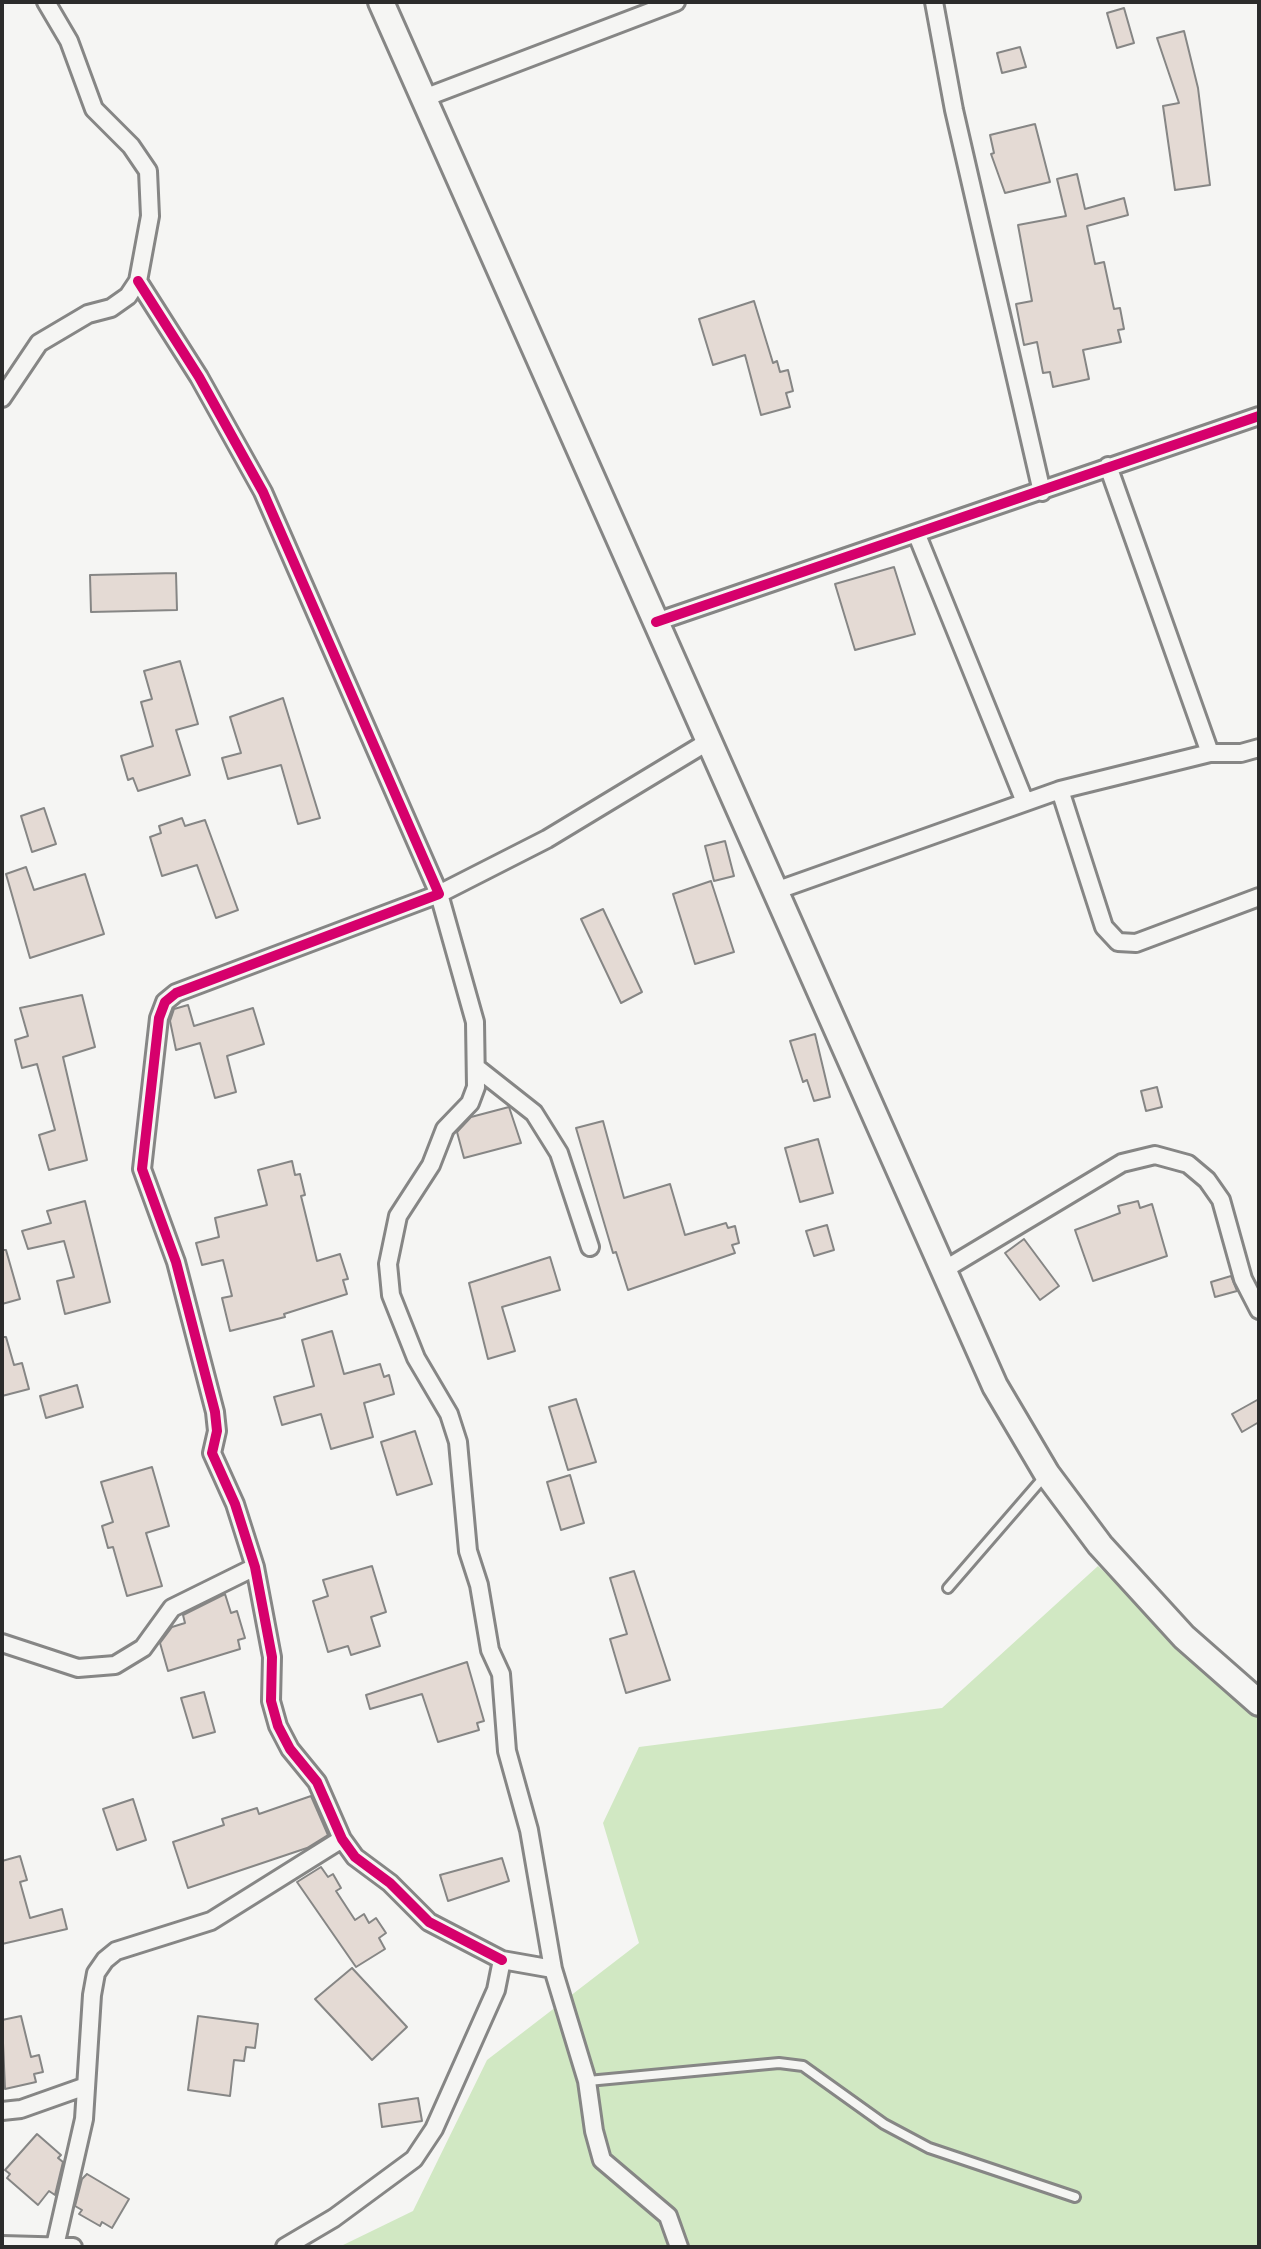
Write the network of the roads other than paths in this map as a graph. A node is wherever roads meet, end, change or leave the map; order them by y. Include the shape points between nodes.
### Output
1 (46, 2) edge
2 (381, 2) edge
3 (676, 2) edge
4 (934, 2) edge
5 (424, 98) junction
6 (138, 281) junction
7 (2, 398) edge
8 (1259, 416) edge
9 (1108, 466) junction
10 (1042, 492) junction
11 (917, 535) junction
12 (656, 622) junction
13 (709, 741) junction
14 (1259, 748) edge
15 (1210, 753) junction
16 (1060, 790) junction
17 (1025, 802) junction
18 (778, 890) junction
19 (439, 894) junction
20 (1259, 897) edge
21 (477, 1068) junction
22 (590, 1247) dead end
23 (942, 1271) junction
24 (1259, 1310) edge
25 (1047, 1474) junction
26 (255, 1567) junction
27 (948, 1588) dead end
28 (2, 1643) edge
29 (1259, 1703) edge
30 (342, 1839) junction
31 (502, 1960) junction
32 (553, 1969) junction
33 (587, 2081) junction
34 (86, 2086) junction
35 (2, 2111) edge
36 (1075, 2197) dead end
37 (2, 2245) edge
38 (55, 2246) edge
39 (73, 2247) edge
40 (285, 2247) edge
41 (679, 2247) edge

1 - 6 street via 69,41 94,109 148,171 150,216
2 - 5 main road
3 - 5 street
4 - 10 street
5 - 12 main road
6 - 7 street via 111,308 88,314 39,343
6 - 19 street via 263,492
8 - 9 street
9 - 10 street
9 - 15 street
10 - 11 street
11 - 12 street
11 - 17 street
12 - 13 main road
13 - 18 main road
13 - 19 street via 547,839
14 - 15 street
15 - 16 street
16 - 17 street
16 - 20 street via 1104,927 1118,942 1136,943
17 - 18 street
18 - 23 main road
19 - 21 street via 475,1022
19 - 26 street via 176,993 165,1002 159,1018 142,1169 176,1262 215,1412 212,1453
21 - 22 street via 534,1113 559,1153
21 - 32 street via 470,1103 445,1129 431,1165 398,1216 388,1264 391,1295 403,1327 458,1442 468,1551 490,1650 501,1674 507,1751 529,1830
23 - 24 street via 1122,1163 1155,1155 1188,1164 1221,1200 1243,1279
23 - 25 main road via 995,1386
25 - 27 lane
25 - 29 main road via 1143,1595
26 - 28 street via 172,1608 143,1648 115,1665 78,1668
26 - 30 street via 278,1726 317,1782
30 - 31 street via 355,1857 429,1922
30 - 34 street via 211,1921 116,1951 105,1960 92,1995
31 - 32 street
31 - 40 street via 496,1990 434,2129 414,2159
32 - 33 street
33 - 36 lane via 779,2063 803,2066 884,2124 929,2148
33 - 41 street via 602,2160 668,2216
34 - 35 street
34 - 38 street via 84,2119
37 - 38 street
38 - 39 street

